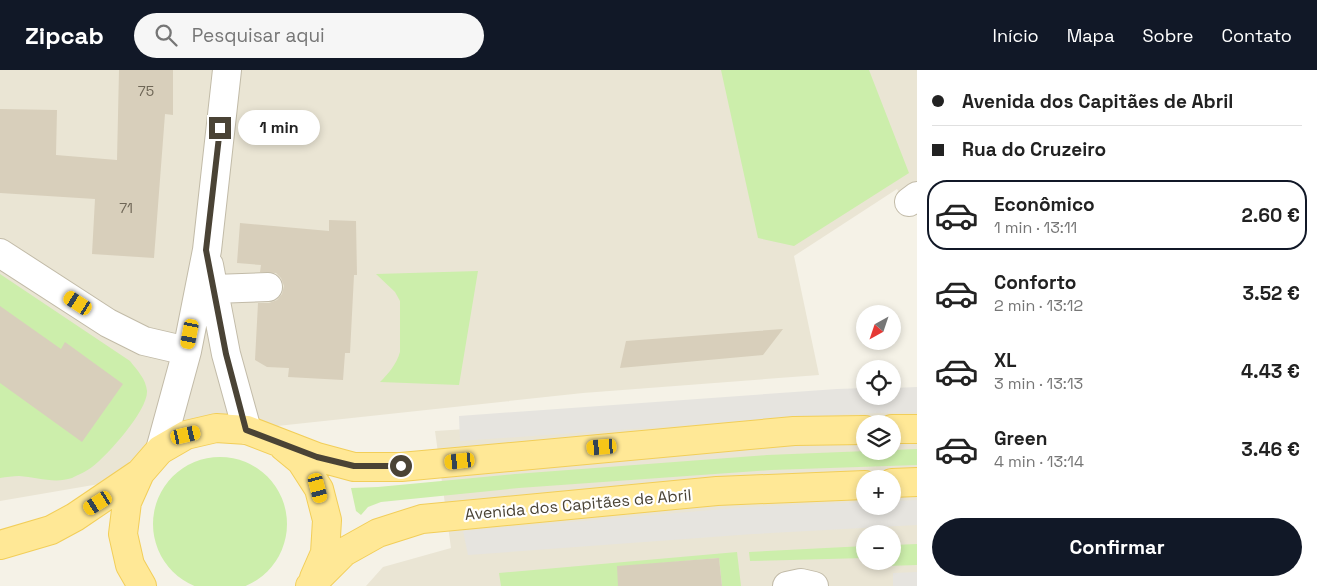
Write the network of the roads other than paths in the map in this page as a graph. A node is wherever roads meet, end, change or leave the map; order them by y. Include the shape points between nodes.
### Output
1 (227, 70) edge
2 (206, 250) junction
3 (0, 253) edge
4 (268, 287) dead end
5 (214, 289) junction
6 (187, 351) junction
7 (901, 429) edge
8 (917, 429) edge
9 (246, 430) junction
10 (856, 430) edge
11 (275, 440) junction
12 (160, 450) junction
13 (140, 473) junction
14 (917, 482) edge
15 (901, 483) edge
16 (856, 484) edge
17 (0, 546) edge
18 (311, 585) edge
19 (142, 586) edge
20 (787, 586) edge
21 (814, 586) edge

1 - 2 street
2 - 5 street
2 - 6 street
3 - 6 street via 108,323 144,341
4 - 5 street
5 - 9 street via 226,354
6 - 12 street
7 - 8 main road
9 - 11 main road, Avenida dos Capitães de Abril
9 - 12 main road, Avenida dos Capitães de Abril via 216,428 186,435
10 - 11 main road, Avenida dos Capitães de Abril via 785,431 401,466 354,466 317,457
11 - 18 main road, Avenida dos Capitães de Abril via 301,461 318,488 327,520 325,553
12 - 13 main road, Avenida dos Capitães de Abril
13 - 17 main road, Avenida dos Capitães de Abril via 98,503 51,530
13 - 19 main road, Avenida dos Capitães de Abril via 127,502 124,534 130,565
14 - 15 main road
16 - 18 main road, Avenida dos Capitães de Abril via 717,491 422,519 378,533 344,552
20 - 21 street via 801,583

